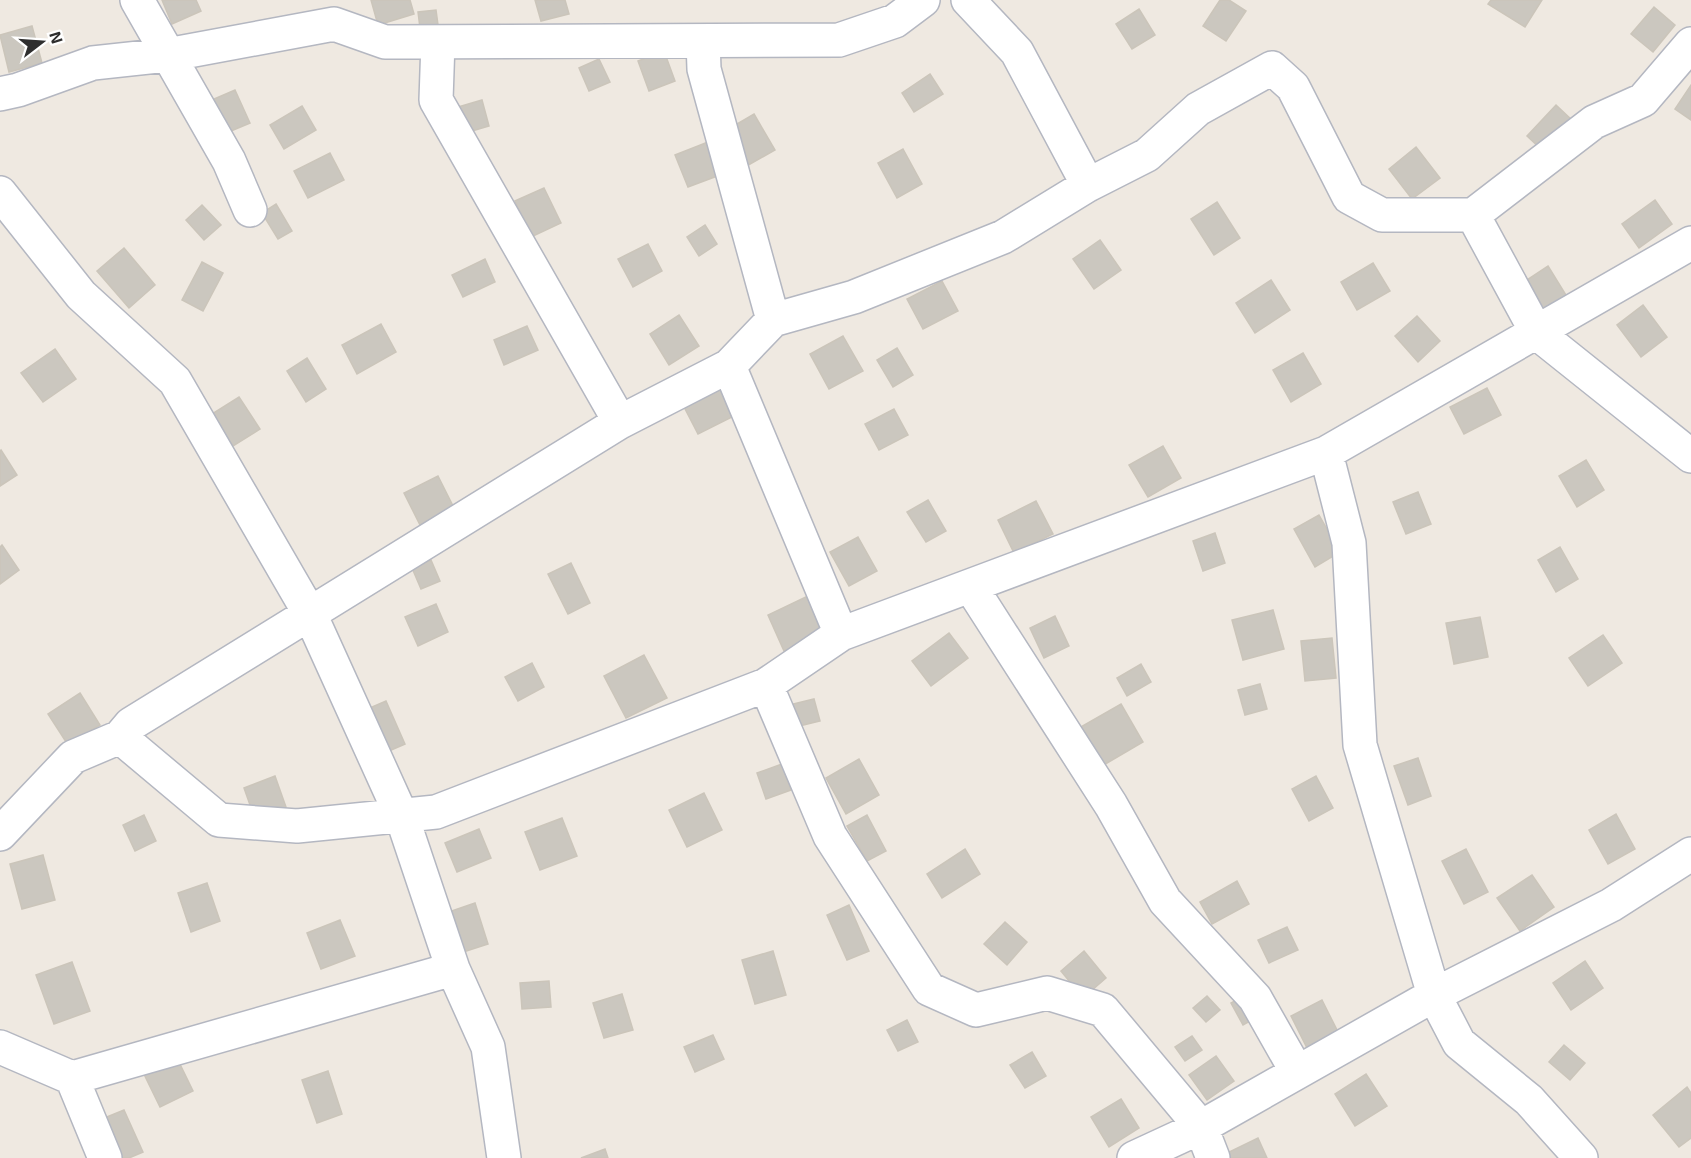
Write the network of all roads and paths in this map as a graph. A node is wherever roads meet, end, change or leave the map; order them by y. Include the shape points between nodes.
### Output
1 (137, 0) edge
2 (923, 0) edge
3 (968, 0) edge
4 (703, 41) junction
5 (438, 42) junction
6 (1691, 44) edge
7 (167, 55) junction
8 (0, 94) edge
9 (1088, 185) junction
10 (0, 193) edge
11 (250, 210) dead end
12 (1473, 215) junction
13 (1691, 243) edge
14 (773, 320) junction
15 (1537, 333) junction
16 (729, 366) junction
17 (620, 422) junction
18 (1326, 453) junction
19 (1691, 456) edge
20 (970, 587) junction
21 (310, 614) junction
22 (841, 634) junction
23 (766, 685) junction
24 (120, 738) junction
25 (402, 817) junction
26 (0, 834) edge
27 (1691, 854) edge
28 (453, 969) junction
29 (1434, 994) junction
30 (0, 1047) edge
31 (1297, 1072) junction
32 (72, 1078) junction
33 (1201, 1127) junction
34 (105, 1158) edge
35 (504, 1158) edge
36 (1134, 1158) edge
37 (1213, 1158) edge
38 (1581, 1158) edge

1 - 7 street
2 - 4 street via 895,21 839,40
3 - 9 street via 1017,52
4 - 5 street
4 - 14 street via 704,69
5 - 7 street via 385,42 334,24
5 - 17 street via 436,100
6 - 12 street via 1643,100 1594,122
7 - 8 street via 93,63
7 - 11 street via 229,161
9 - 12 street via 1147,155 1198,108 1272,68 1293,87 1349,197 1382,215
9 - 14 street via 1003,237 854,297
10 - 21 street via 81,295 175,381
12 - 15 street
13 - 15 street
14 - 16 street
15 - 18 street
15 - 19 street
16 - 17 street
16 - 22 street
17 - 21 street
18 - 20 street
18 - 29 street via 1349,543 1360,745
20 - 22 street
20 - 31 street via 1111,805 1165,901 1255,999
21 - 24 street via 131,724
21 - 25 street
22 - 23 street
23 - 25 street via 436,812
23 - 33 street via 830,836 929,989 976,1010 1047,993 1103,1010
24 - 25 street via 219,820 297,826
24 - 26 street via 73,757
25 - 28 street
27 - 29 street via 1611,905
28 - 32 street
28 - 35 street via 488,1047
29 - 31 street
29 - 38 street via 1459,1043 1529,1100
30 - 32 street
31 - 33 street
32 - 34 street
33 - 36 street
33 - 37 street

